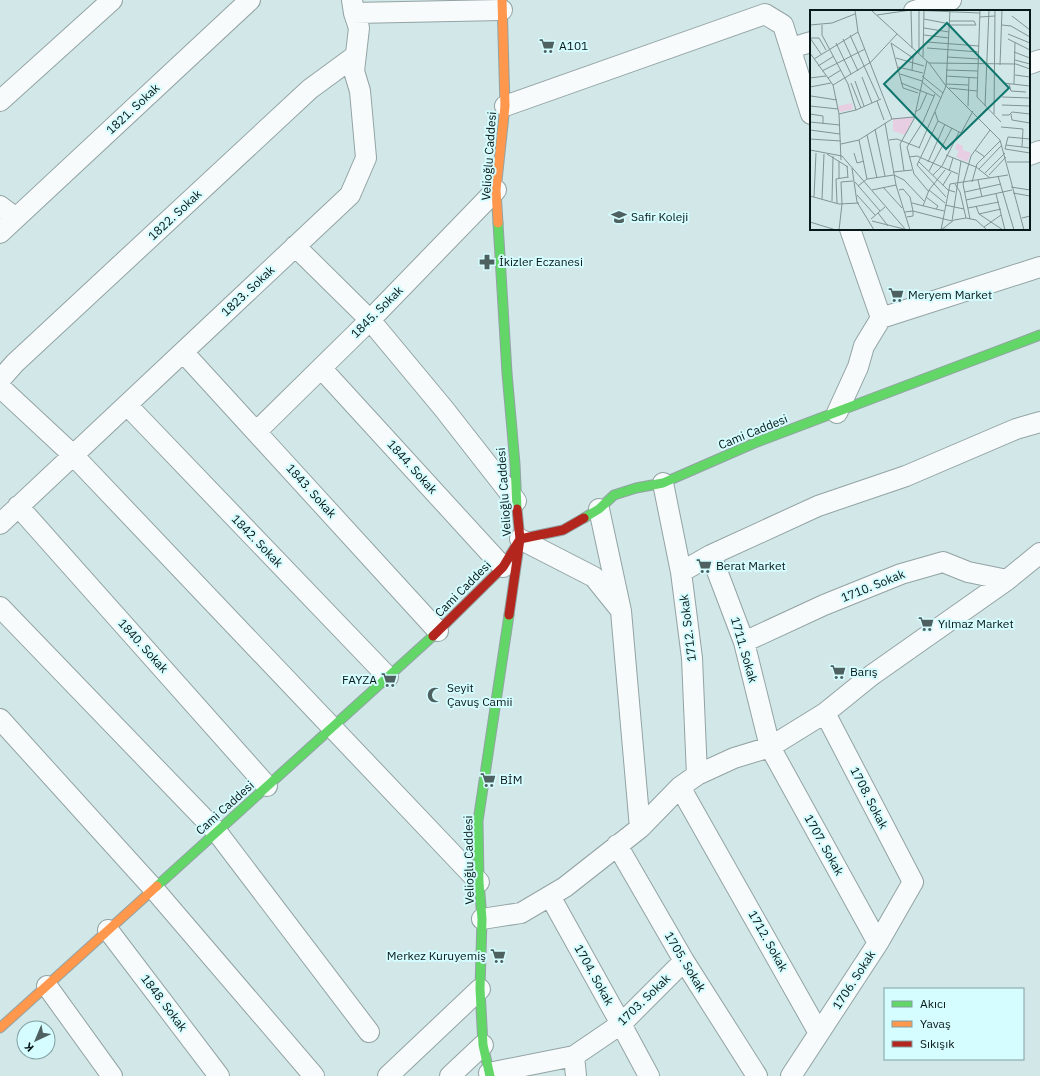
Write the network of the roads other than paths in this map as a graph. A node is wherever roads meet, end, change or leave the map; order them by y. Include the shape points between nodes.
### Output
1 (112, 0) edge
2 (250, 0) edge
3 (951, 0) edge
4 (502, 5) edge
5 (353, 7) edge
6 (917, 10) edge
7 (810, 42) edge
8 (791, 48) junction
9 (355, 56) junction
10 (1040, 60) edge
11 (1030, 64) edge
12 (2, 93) edge
13 (504, 106) junction
14 (810, 111) edge
15 (1040, 151) edge
16 (1030, 155) edge
17 (496, 190) junction
18 (0, 206) edge
19 (16, 218) junction
20 (850, 230) edge
21 (0, 233) edge
22 (295, 246) junction
23 (1040, 267) edge
24 (881, 318) junction
25 (370, 320) junction
26 (1040, 335) edge
27 (183, 352) junction
28 (321, 368) junction
29 (0, 380) edge
30 (0, 387) edge
31 (127, 405) junction
32 (838, 413) junction
33 (1040, 422) edge
34 (256, 432) junction
35 (73, 455) junction
36 (663, 483) junction
37 (516, 502) junction
38 (18, 506) junction
39 (599, 509) junction
40 (0, 524) edge
41 (520, 539) junction
42 (1040, 553) edge
43 (711, 555) junction
44 (503, 567) junction
45 (681, 572) junction
46 (1007, 580) junction
47 (0, 607) edge
48 (622, 611) junction
49 (438, 631) junction
50 (744, 642) junction
51 (388, 677) junction
52 (825, 713) junction
53 (0, 719) edge
54 (332, 728) junction
55 (770, 747) junction
56 (697, 775) junction
57 (267, 786) junction
58 (680, 787) junction
59 (640, 828) junction
60 (217, 832) junction
61 (617, 845) junction
62 (478, 882) junction
63 (913, 882) joint
64 (153, 888) junction
65 (550, 896) junction
66 (482, 919) junction
67 (108, 930) junction
68 (878, 943) junction
69 (684, 961) junction
70 (47, 986) junction
71 (480, 989) junction
72 (621, 1024) junction
73 (0, 1028) edge
74 (369, 1032) dead end
75 (819, 1033) junction
76 (483, 1045) junction
77 (574, 1056) junction
78 (489, 1074) edge
79 (112, 1076) edge
80 (220, 1076) edge
81 (314, 1076) edge
82 (388, 1076) edge
83 (450, 1076) edge
84 (576, 1076) edge
85 (649, 1076) edge
86 (757, 1076) edge
87 (791, 1076) edge

1 - 12 street
2 - 19 street, 1821. Sokak
3 - 6 street
4 - 5 street
4 - 13 street, Velioğlu Caddesi
5 - 9 street, 1823. Sokak via 359,28
7 - 8 street
8 - 13 street via 783,25 765,14
8 - 14 street
9 - 22 street, 1823. Sokak via 354,71 360,91 366,158 350,195
9 - 29 street, 1822. Sokak via 310,88
10 - 11 street
13 - 17 street, Velioğlu Caddesi
15 - 16 street
17 - 25 street, 1845. Sokak
17 - 37 street, Velioğlu Caddesi
18 - 19 street
19 - 21 street, 1821. Sokak
20 - 24 street
22 - 25 street
22 - 27 street, 1823. Sokak
23 - 24 street
24 - 32 street via 864,346 858,367
25 - 28 street, 1845. Sokak
25 - 37 street via 444,409
26 - 32 street, Cami Caddesi
27 - 31 street, 1823. Sokak
27 - 34 street, 1843. Sokak
28 - 34 street, 1845. Sokak
28 - 44 street, 1844. Sokak
30 - 35 street
31 - 35 street, 1823. Sokak
31 - 51 street, 1842. Sokak
32 - 36 street, Cami Caddesi via 758,442
33 - 43 street via 1016,429 906,476 818,506
34 - 49 street, 1843. Sokak
35 - 38 street, 1823. Sokak
35 - 54 street
36 - 39 street, Cami Caddesi via 614,495
36 - 45 street, 1712. Sokak
37 - 41 street, Velioğlu Caddesi
38 - 40 street, 1823. Sokak
38 - 57 street, 1840. Sokak
39 - 41 street, Cami Caddesi via 563,530
39 - 48 street
41 - 44 street, Cami Caddesi
41 - 48 street via 594,577
41 - 62 street, Velioğlu Caddesi via 478,821
42 - 46 street
43 - 45 street
43 - 50 street, 1711. Sokak
44 - 49 street, Cami Caddesi
45 - 56 street, 1712. Sokak via 692,658
46 - 50 street, 1710. Sokak via 968,572 943,562 901,574 824,605
46 - 52 street via 872,675
47 - 60 street
48 - 59 street
49 - 51 street, Cami Caddesi
50 - 55 street, 1711. Sokak
51 - 54 street, Cami Caddesi
52 - 55 street
52 - 63 street, 1708. Sokak
53 - 64 street
54 - 57 street, Cami Caddesi
54 - 62 street
55 - 56 street via 734,758
55 - 68 street, 1707. Sokak
56 - 58 street
57 - 60 street, Cami Caddesi
58 - 59 street
58 - 75 street, 1712. Sokak
59 - 61 street
60 - 64 street, Cami Caddesi
60 - 74 street
61 - 65 street via 566,887
61 - 69 street, 1705. Sokak
62 - 66 street, Velioğlu Caddesi
63 - 68 street, 1706. Sokak
64 - 67 street, Cami Caddesi
64 - 81 street
65 - 66 street via 521,913
65 - 72 street, 1704. Sokak
66 - 71 street, Velioğlu Caddesi
67 - 70 street, Cami Caddesi
67 - 80 street, 1848. Sokak
68 - 75 street, 1706. Sokak
69 - 72 street, 1703. Sokak
69 - 86 street, 1705. Sokak
70 - 73 street, Cami Caddesi
70 - 79 street
71 - 76 street, Velioğlu Caddesi
71 - 82 street
72 - 77 street, 1703. Sokak
72 - 85 street, 1704. Sokak
75 - 87 street, 1706. Sokak
76 - 78 street, Velioğlu Caddesi
76 - 83 street
77 - 78 street, 1703. Sokak
77 - 84 street

